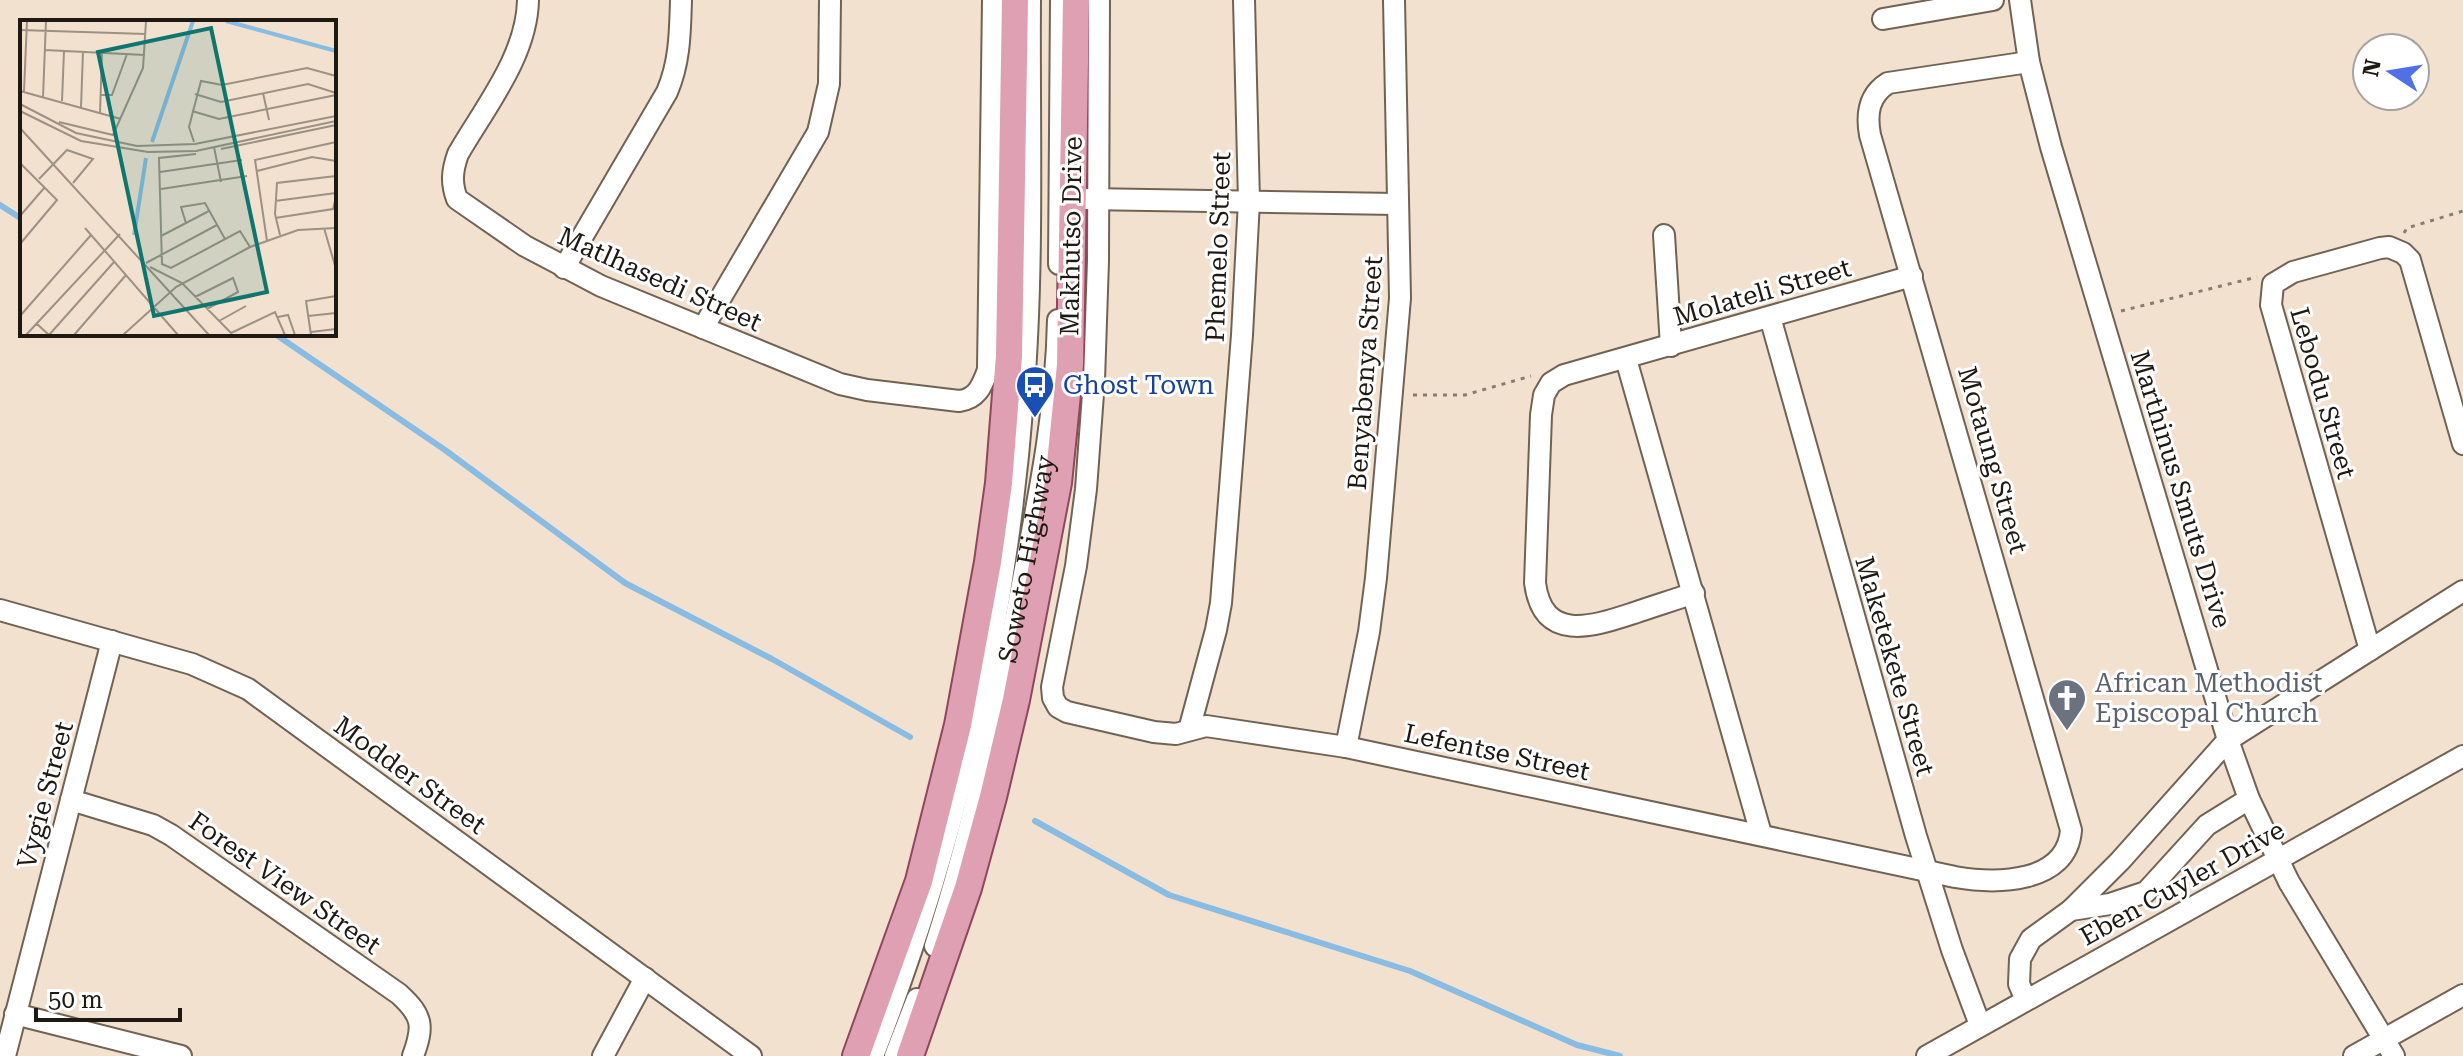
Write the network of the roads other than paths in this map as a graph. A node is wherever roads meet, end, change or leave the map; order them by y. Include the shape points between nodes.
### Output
1 (528, 0) edge
2 (681, 0) edge
3 (830, 0) edge
4 (993, 0) edge
5 (1015, 0) edge
6 (1030, 0) edge
7 (1061, 0) edge
8 (1076, 0) edge
9 (1099, 0) edge
10 (1244, 0) edge
11 (1394, 0) edge
12 (1993, 0) edge
13 (2020, 0) edge
14 (1883, 19) dead end
15 (2029, 62) junction
16 (1086, 199) junction
17 (1249, 201) junction
18 (1397, 204) junction
19 (1664, 235) dead end
20 (564, 268) junction
21 (1912, 276) junction
22 (1770, 317) junction
23 (703, 328) junction
24 (1671, 346) junction
25 (1626, 359) junction
26 (2463, 444) edge
27 (2463, 591) edge
28 (1694, 593) junction
29 (0, 610) edge
30 (112, 641) junction
31 (2370, 650) junction
32 (1058, 707) joint
33 (1189, 730) junction
34 (2228, 740) junction
35 (1346, 747) junction
36 (2463, 756) edge
37 (2249, 799) junction
38 (71, 800) junction
39 (1761, 834) junction
40 (2278, 860) junction
41 (1926, 870) junction
42 (2071, 910) junction
43 (645, 978) junction
44 (2463, 995) edge
45 (2026, 1000) junction
46 (15, 1014) junction
47 (1980, 1025) junction
48 (2389, 1048) edge
49 (5, 1056) edge
50 (181, 1056) edge
51 (413, 1056) edge
52 (603, 1056) edge
53 (751, 1056) edge
54 (856, 1056) edge
55 (873, 1056) edge
56 (895, 1056) edge
57 (910, 1056) edge
58 (1927, 1056) edge
59 (2354, 1056) edge

1 - 20 street, Matlhasedi Street via 525,30 458,154 453,189 469,210
2 - 20 street via 677,66 667,92
3 - 23 street via 829,84 818,132
4 - 23 street, Matlhasedi Street via 988,370 979,390 953,401 852,388
5 - 54 main road, Soweto Highway via 1009,356 988,562 958,725 919,881
6 - 55 street, Soweto Highway via 1023,399 997,616 929,900
7 - 56 street, Soweto Highway via 1058,316 1050,439 974,813
8 - 16 main road, Soweto Highway
9 - 16 street, Makhutso Drive
10 - 17 street, Phemelo Street
11 - 18 street, Benyabenya Street
12 - 14 street
13 - 15 street, Marthinus Smuts Drive
15 - 21 street, Motaung Street via 1888,83 1871,99 1870,135
15 - 34 street, Marthinus Smuts Drive
16 - 17 street
16 - 32 street, Makhutso Drive via 1097,331 1086,489 1052,687
16 - 57 main road, Soweto Highway via 1058,483 1016,700 968,888
17 - 18 street
17 - 33 street, Phemelo Street via 1221,603
18 - 35 street, Benyabenya Street via 1400,298 1393,395 1369,632
19 - 24 street
20 - 23 street, Matlhasedi Street
21 - 22 street, Molateli Street
21 - 41 street, Motaung Street via 2071,830 2062,857 2018,879 1992,882
22 - 24 street, Molateli Street
22 - 41 street, Maketekete Street
24 - 25 street, Molateli Street
25 - 28 street
25 - 28 street, Molateli Street via 1564,375 1544,395 1535,583 1541,605 1556,620 1582,628
26 - 31 street, Lebodu Street via 2410,260 2380,248 2293,272 2273,284 2271,305
27 - 31 street
28 - 39 street
29 - 30 street, Modder Street
30 - 38 street, Vygie Street
30 - 43 street, Modder Street via 192,664 248,689
31 - 34 street
32 - 33 street, Lefentse Street via 1168,735
33 - 35 street, Lefentse Street via 1242,729
34 - 37 street, Marthinus Smuts Drive
34 - 42 street
35 - 39 street, Lefentse Street
36 - 40 street, Eben Cuyler Drive
37 - 40 street, Marthinus Smuts Drive
37 - 42 street via 2207,825 2146,892
38 - 46 street, Vygie Street
38 - 51 street, Forest View Street via 171,835 399,994 419,1017
39 - 41 street, Lefentse Street
40 - 45 street, Eben Cuyler Drive
40 - 48 street, Marthinus Smuts Drive
41 - 47 street, Maketekete Street
42 - 45 street via 2031,939 2020,959 2019,984
43 - 52 street
43 - 53 street, Modder Street
44 - 48 street
45 - 47 street, Eben Cuyler Drive
46 - 49 street, Vygie Street
46 - 50 street
47 - 58 street, Eben Cuyler Drive
48 - 59 street

